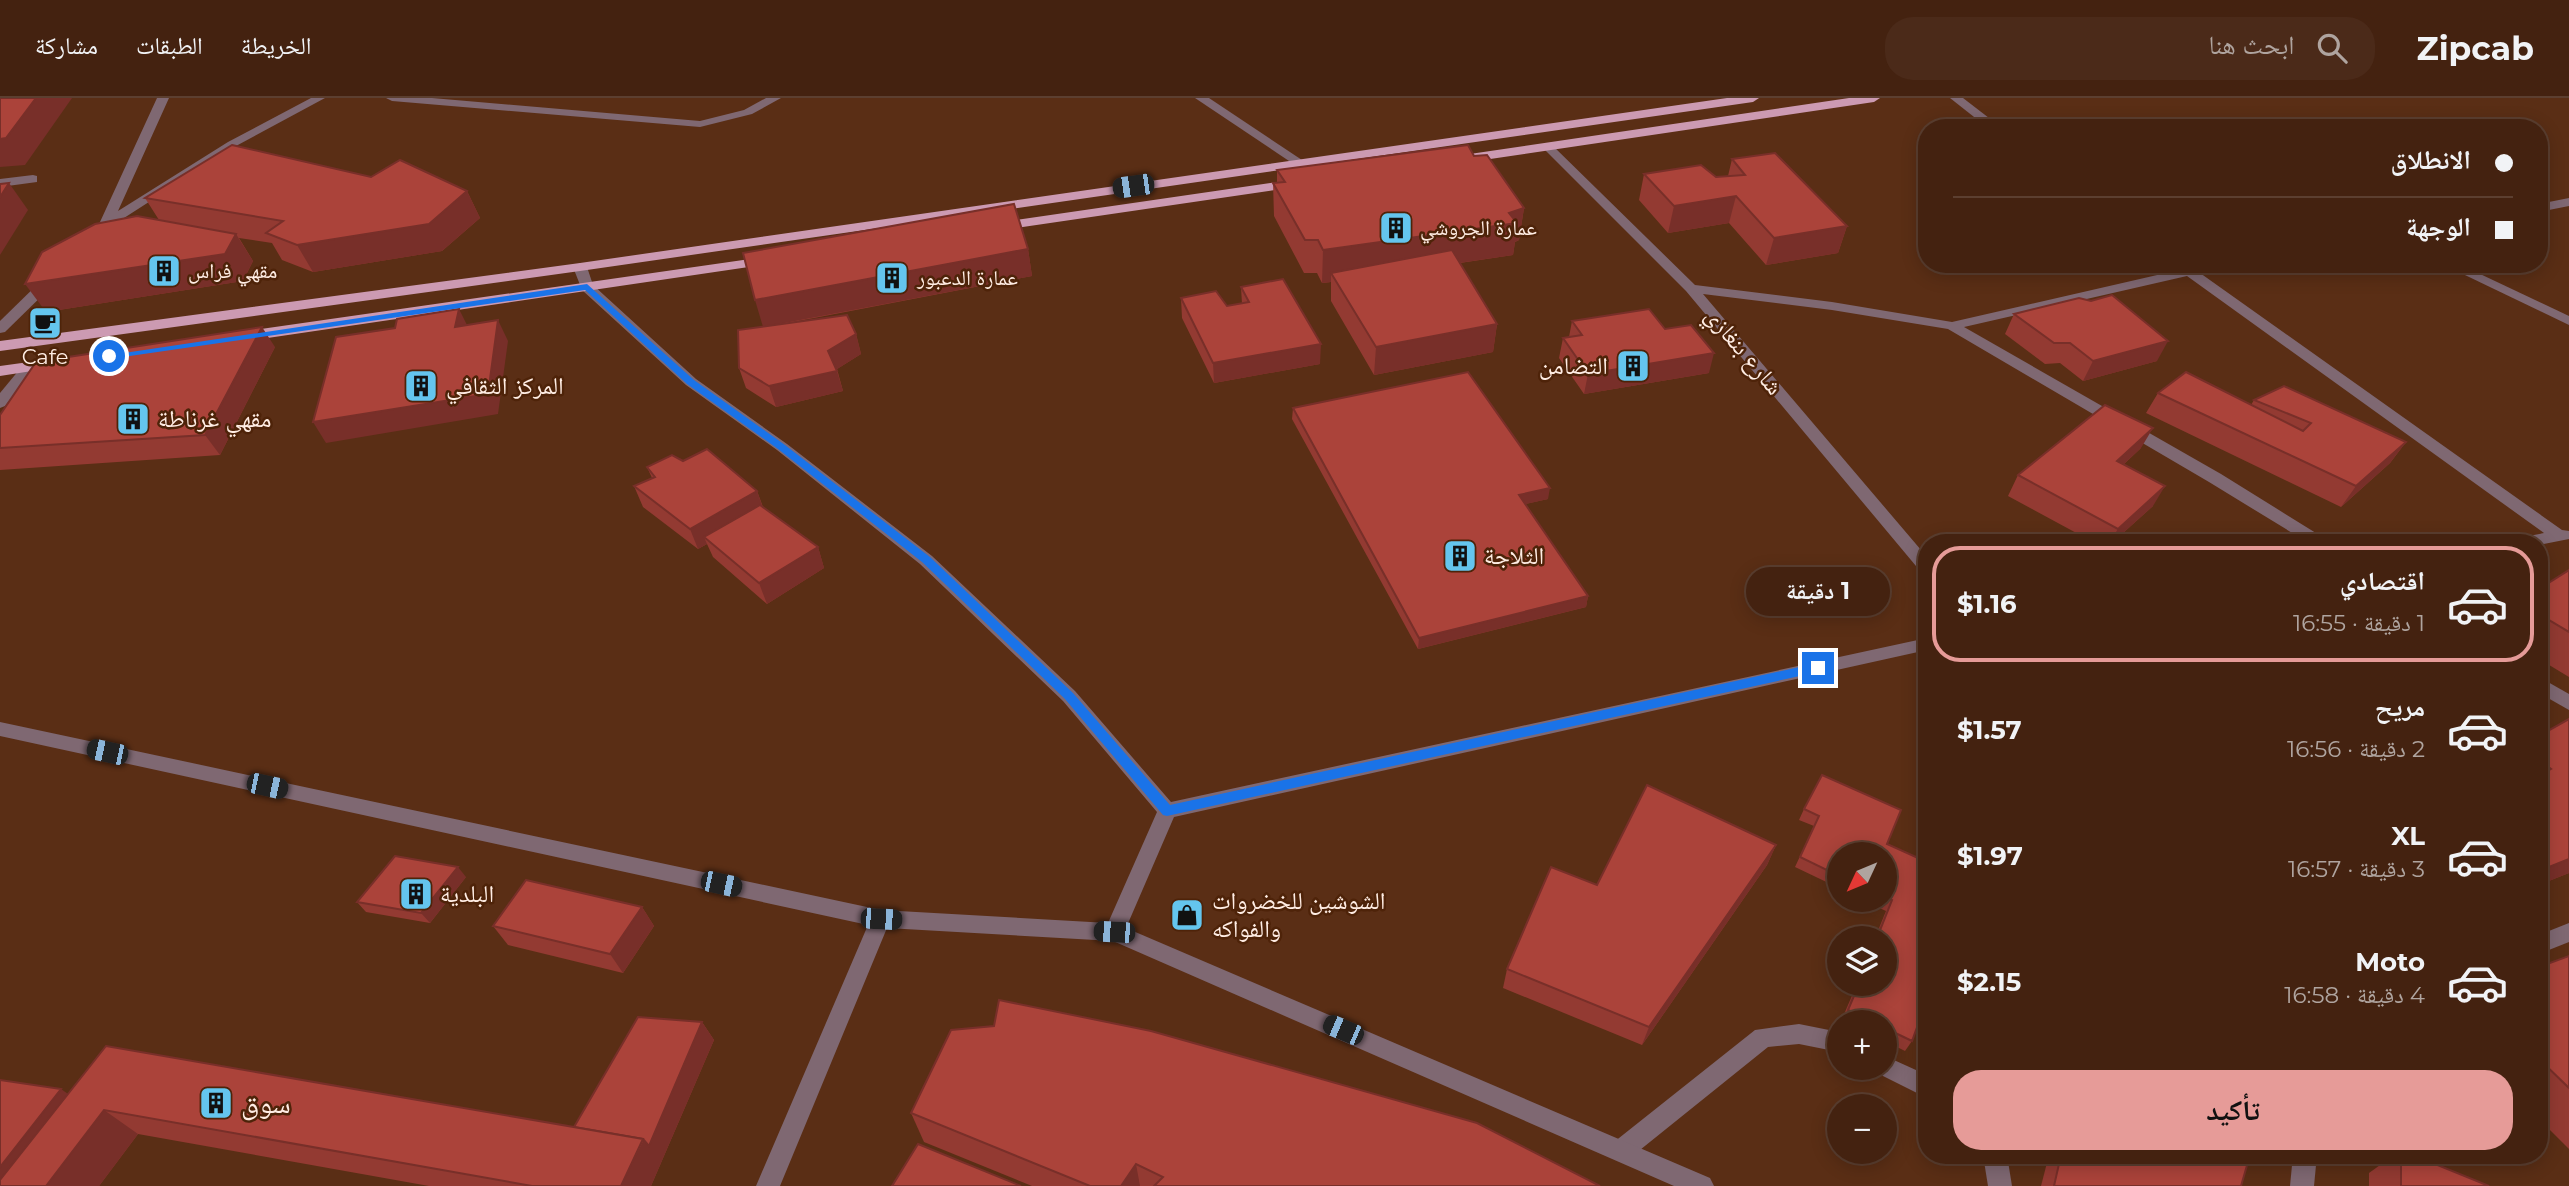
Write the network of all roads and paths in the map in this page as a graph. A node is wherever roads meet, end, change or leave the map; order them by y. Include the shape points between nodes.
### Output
1 (163, 98) edge
2 (319, 98) edge
3 (392, 98) edge
4 (775, 98) edge
5 (1200, 98) edge
6 (1753, 98) edge
7 (1874, 98) edge
8 (1956, 98) edge
9 (1984, 119) edge
10 (1548, 147) junction
11 (1452, 161) edge
12 (1299, 162) junction
13 (33, 179) dead end
14 (1315, 181) edge
15 (0, 183) edge
16 (2569, 202) edge
17 (2548, 206) edge
18 (106, 224) junction
19 (985, 229) edge
20 (80, 251) edge
21 (779, 259) edge
22 (580, 267) junction
23 (62, 268) edge
24 (2160, 273) edge
25 (2193, 273) edge
26 (2467, 273) edge
27 (587, 287) junction
28 (1691, 288) junction
29 (2569, 321) edge
30 (1952, 326) junction
31 (0, 328) edge
32 (220, 340) edge
33 (0, 346) edge
34 (70, 361) edge
35 (29, 367) junction
36 (0, 371) edge
37 (0, 403) edge
38 (2305, 534) edge
39 (2564, 535) edge
40 (1918, 557) edge
41 (1918, 646) edge
42 (2548, 690) edge
43 (2569, 703) edge
44 (0, 729) edge
45 (1167, 811) junction
46 (881, 919) junction
47 (1114, 932) junction
48 (2569, 932) edge
49 (2548, 941) edge
50 (1827, 1040) edge
51 (1897, 1072) edge
52 (1918, 1082) edge
53 (1622, 1150) junction
54 (1996, 1164) edge
55 (2304, 1164) edge
56 (768, 1186) edge
57 (1702, 1186) edge
58 (2000, 1186) edge
59 (2302, 1186) edge

1 - 18 street
2 - 18 street via 232,144
3 - 4 street via 699,124 748,112
5 - 12 street
6 - 12 highway
7 - 10 highway
8 - 9 street
10 - 11 highway
10 - 28 street, شارع بنغازي
12 - 22 highway
13 - 15 street
14 - 19 highway
16 - 17 street
18 - 20 street
21 - 27 highway
22 - 27 street
22 - 33 highway
23 - 31 street
24 - 30 street
25 - 39 street
26 - 29 street
27 - 32 highway
27 - 45 street via 691,382 926,560 1069,696
28 - 30 street
28 - 40 street, شارع بنغازي
30 - 38 street
34 - 35 highway
35 - 36 highway
35 - 37 street
41 - 45 street
42 - 43 street
44 - 46 street
45 - 47 street
46 - 47 street
46 - 56 street
47 - 53 street
48 - 49 street
50 - 53 street via 1799,1034 1763,1037
51 - 52 street
53 - 57 street
54 - 58 street
55 - 59 street

